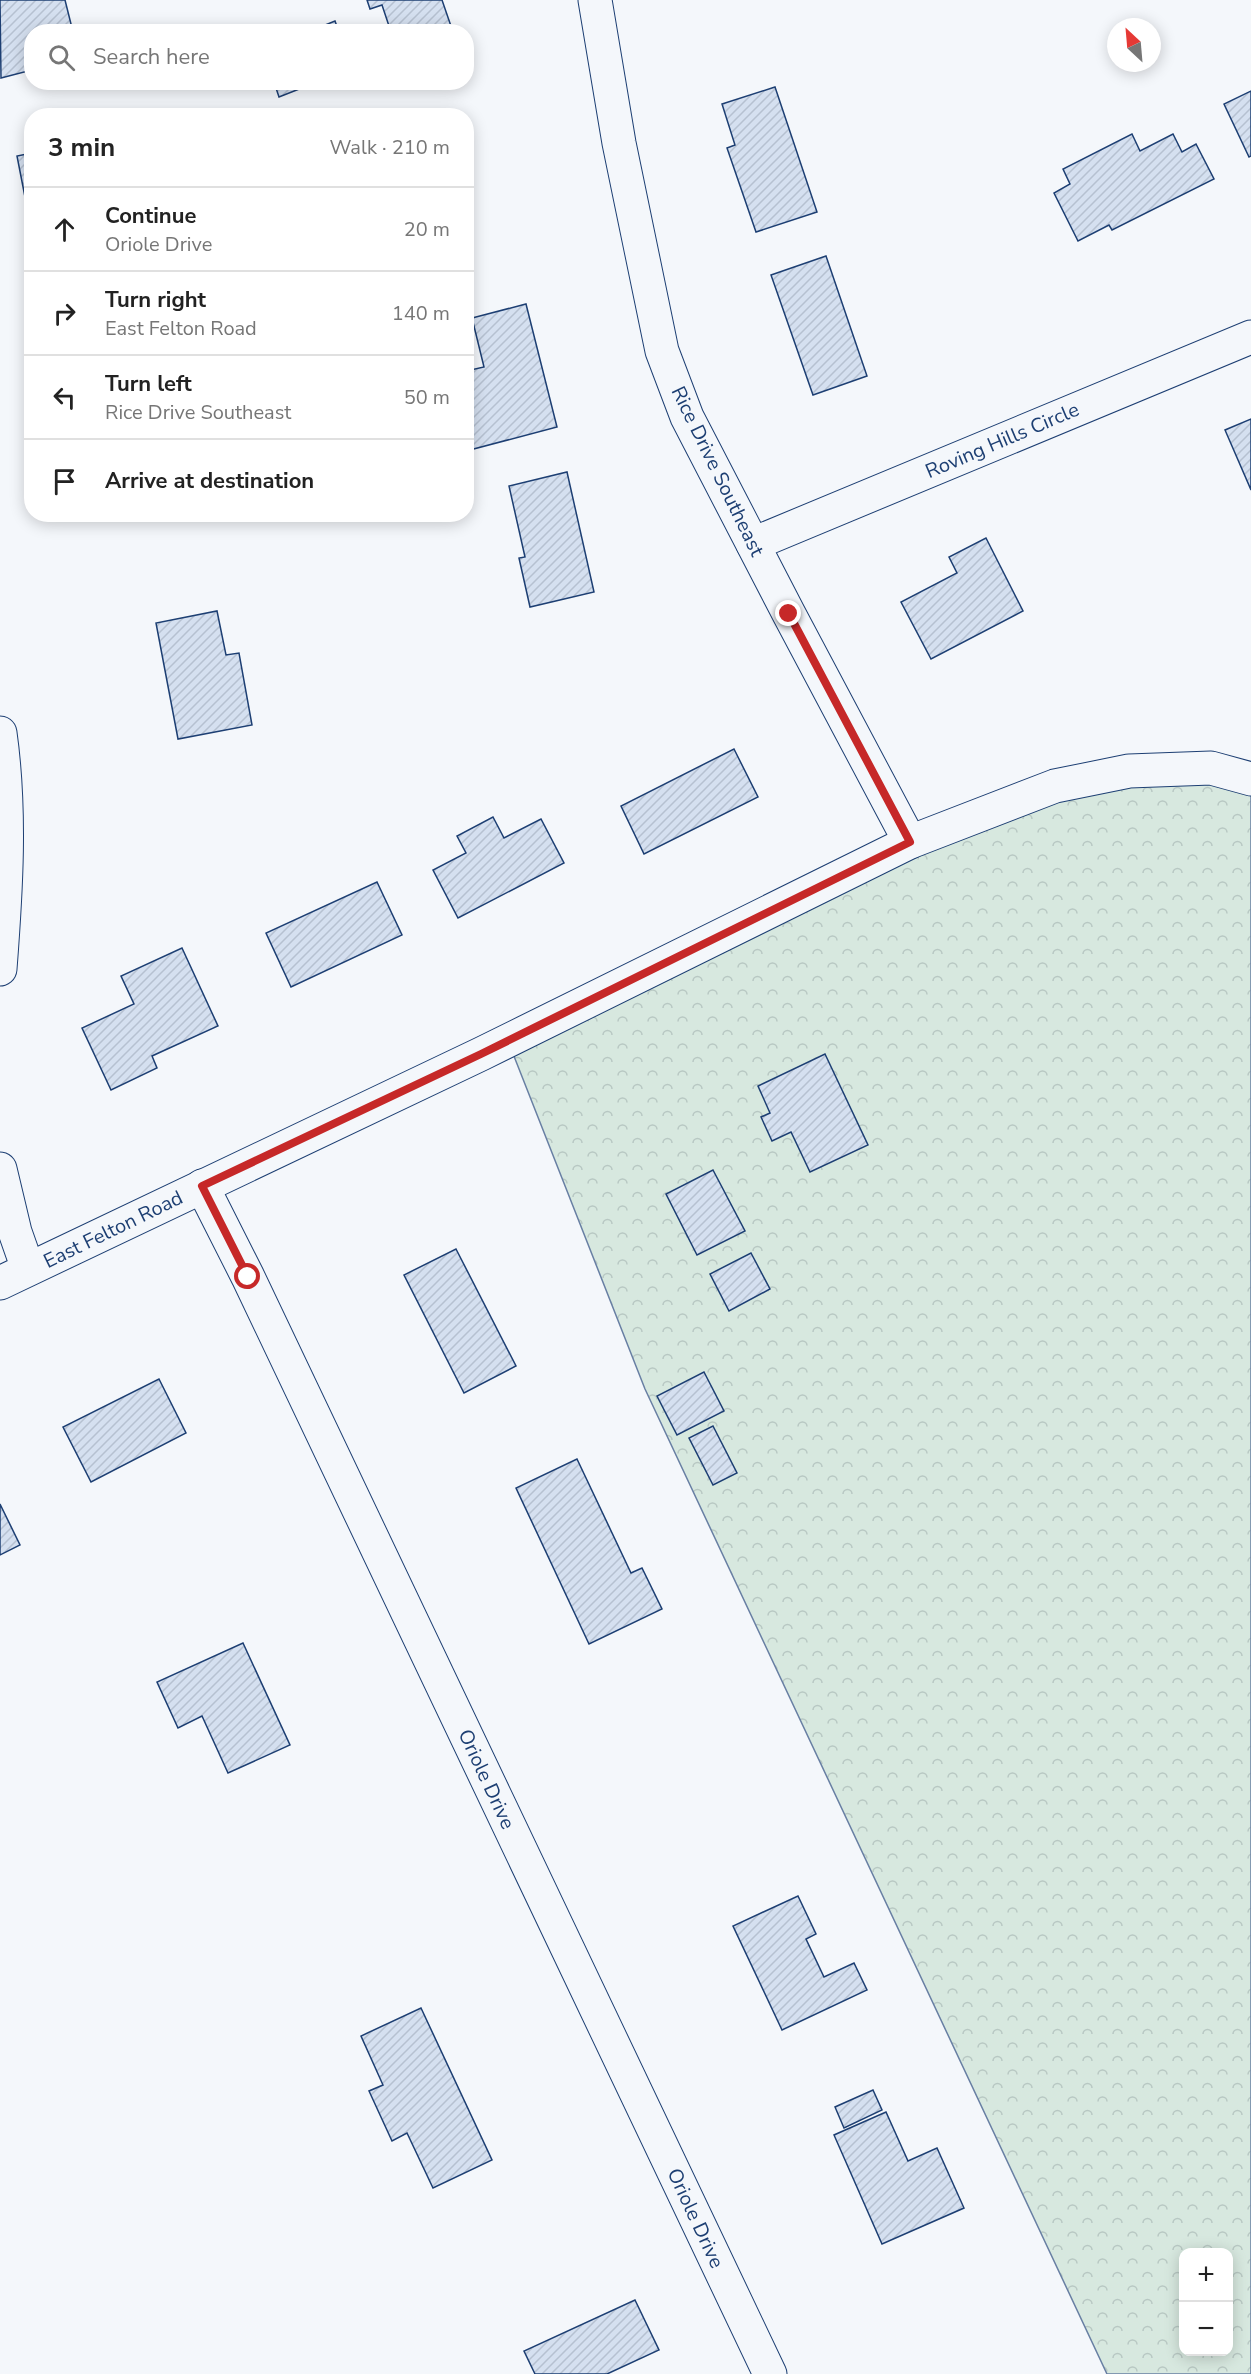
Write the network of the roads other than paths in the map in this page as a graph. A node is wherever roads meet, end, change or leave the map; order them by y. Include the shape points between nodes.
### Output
1 (595, 0) edge
2 (1251, 337) edge
3 (753, 544) junction
4 (0, 733) edge
5 (1251, 779) edge
6 (910, 842) junction
7 (0, 969) edge
8 (0, 1168) edge
9 (202, 1186) junction
10 (14, 1276) edge
11 (770, 2374) edge

1 - 3 street, Rice Drive Southeast via 662,351 687,417
2 - 3 street, Roving Hills Circle
3 - 6 street, Rice Drive Southeast
4 - 7 street via 6,895
5 - 6 street, East Felton Road via 1211,768 1129,771 1056,786
6 - 9 street, East Felton Road via 481,1054
8 - 10 street via 15,1232
9 - 10 street, East Felton Road
9 - 11 street, Oriole Drive

